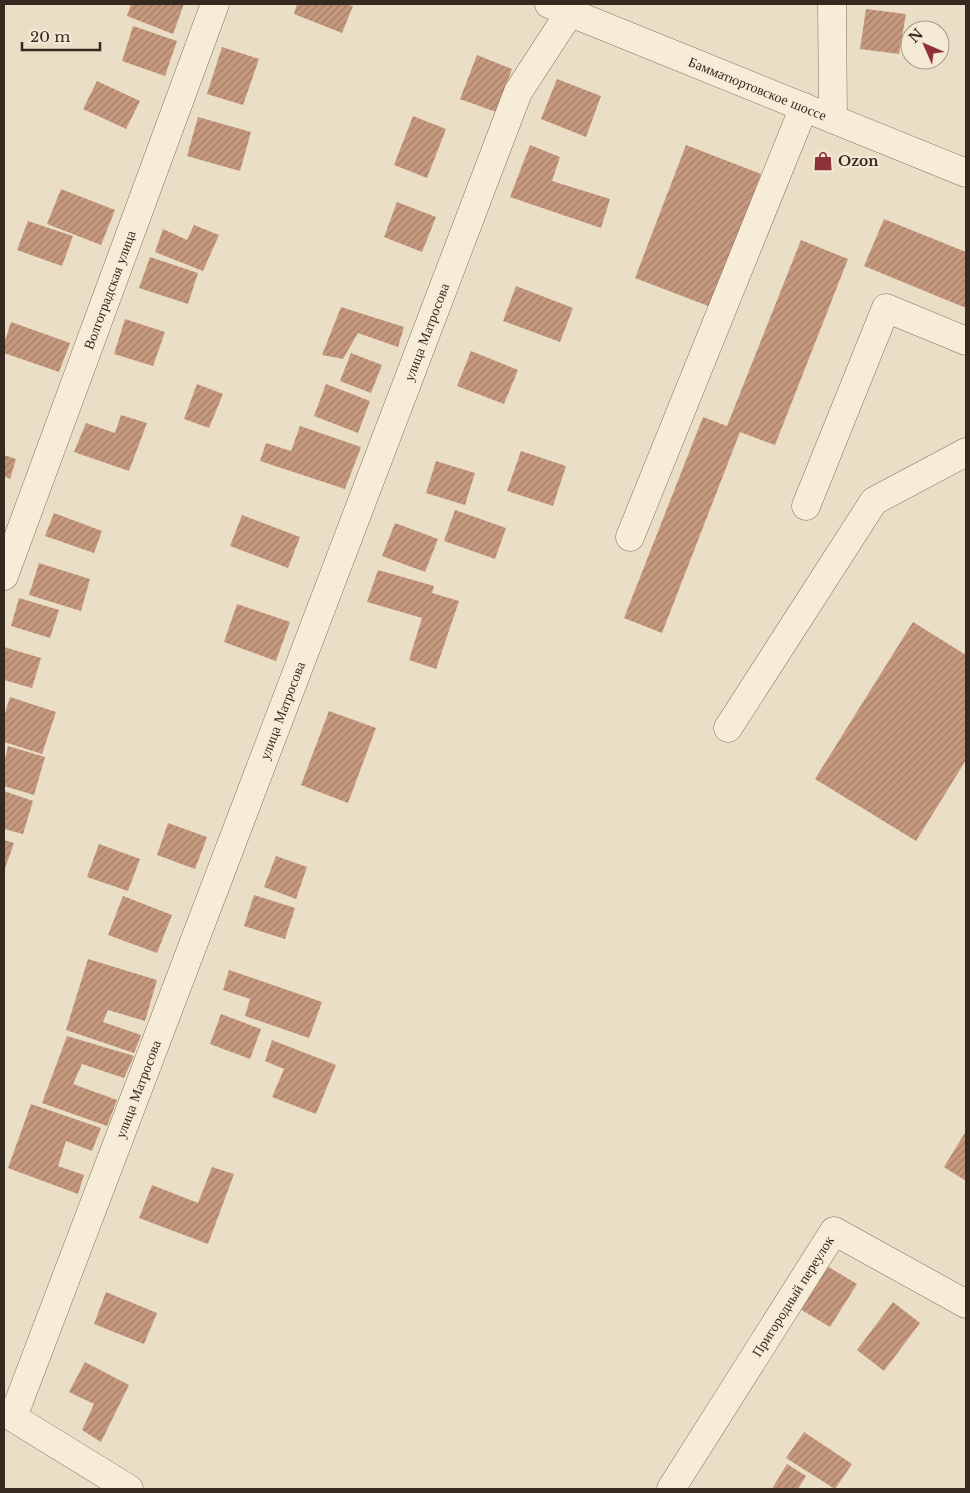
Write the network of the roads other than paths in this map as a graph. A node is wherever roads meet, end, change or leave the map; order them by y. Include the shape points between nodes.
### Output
1 (215, 4) edge
2 (832, 4) edge
3 (563, 6) edge
4 (804, 107) junction
5 (833, 119) junction
6 (966, 173) edge
7 (966, 341) edge
8 (966, 452) edge
9 (806, 506) dead end
10 (630, 537) dead end
11 (4, 576) edge
12 (728, 728) dead end
13 (966, 1304) edge
14 (8, 1415) edge
15 (129, 1489) edge
16 (671, 1489) edge

1 - 11 street, Волгоградская улица
2 - 5 street
3 - 4 street, Бамматюртовское шоссе
3 - 14 street, улица Матросова via 518,92
4 - 5 street, Бамматюртовское шоссе
4 - 10 street
5 - 6 street, Бамматюртовское шоссе
7 - 9 street via 886,308
8 - 12 street via 874,501
13 - 16 street, Пригородный переулок via 834,1231
14 - 15 street

